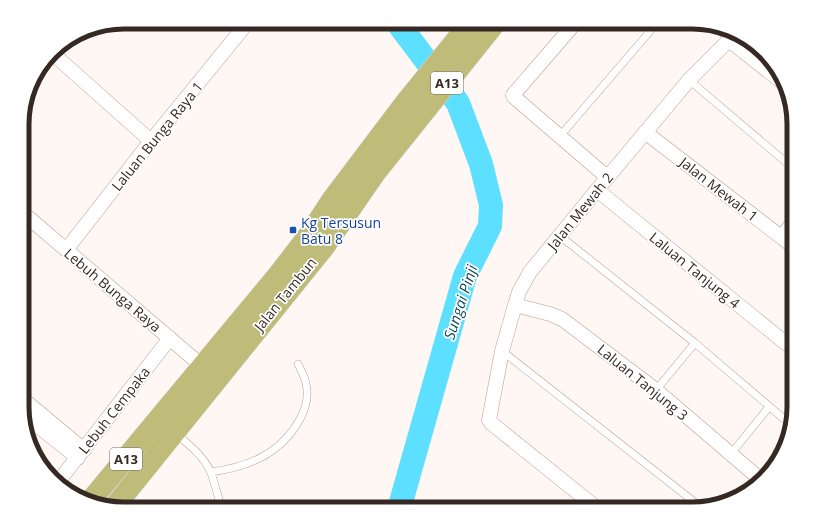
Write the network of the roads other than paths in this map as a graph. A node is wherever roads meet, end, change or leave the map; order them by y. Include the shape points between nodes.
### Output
1 (242, 29) edge
2 (469, 29) edge
3 (486, 29) edge
4 (570, 29) edge
5 (652, 29) edge
6 (728, 35) edge
7 (729, 36) edge
8 (465, 44) junction
9 (56, 57) edge
10 (771, 72) edge
11 (689, 80) junction
12 (645, 132) junction
13 (560, 136) junction
14 (151, 141) junction
15 (787, 163) edge
16 (607, 177) junction
17 (596, 190) junction
18 (29, 218) edge
19 (787, 224) edge
20 (779, 235) junction
21 (560, 236) junction
22 (787, 241) edge
23 (66, 250) junction
24 (514, 306) junction
25 (170, 338) junction
26 (695, 343) junction
27 (787, 344) edge
28 (502, 351) junction
29 (298, 364) dead end
30 (210, 373) junction
31 (656, 390) junction
32 (29, 405) edge
33 (769, 407) junction
34 (30, 419) edge
35 (786, 421) edge
36 (167, 426) junction
37 (81, 454) junction
38 (730, 454) junction
39 (211, 472) junction
40 (757, 476) edge
41 (61, 478) edge
42 (95, 497) edge
43 (118, 502) edge
44 (220, 502) edge
45 (589, 502) edge
46 (694, 502) edge

1 - 14 street, Laluan Bunga Raya 1
2 - 8 main road, Jalan Tambun / A13
3 - 8 main road, Jalan Tambun / A13
4 - 13 street via 513,95
5 - 13 lane
6 - 11 street, Jalan Mewah 2
7 - 10 street
8 - 30 main road, Jalan Tambun / A13 via 414,109 375,173 324,247
9 - 14 street
11 - 12 street, Jalan Mewah 2
11 - 15 lane
12 - 16 street, Jalan Mewah 2
12 - 20 street, Jalan Mewah 1
13 - 16 street
14 - 23 street, Laluan Bunga Raya 1
16 - 17 street, Jalan Mewah 2
17 - 21 street, Jalan Mewah 2
17 - 27 street, Laluan Tanjung 4
18 - 23 street, Lebuh Bunga Raya
19 - 20 lane
20 - 22 street, Jalan Mewah 1
21 - 24 street, Jalan Mewah 2 via 530,272
21 - 26 lane
23 - 25 street, Lebuh Bunga Raya
24 - 28 street, Jalan Mewah 2
24 - 31 street, Laluan Tanjung 3 via 562,319
25 - 30 street, Lebuh Bunga Raya
25 - 37 street, Lebuh Cempaka
26 - 31 lane
26 - 33 lane
28 - 45 street, Jalan Mewah 2 via 489,420 493,426
28 - 46 lane
29 - 39 lane via 306,382 308,397 294,431 271,452 254,461 229,470
30 - 36 main road, Jalan Tambun / A13
31 - 38 street, Laluan Tanjung 3
32 - 37 street
33 - 35 lane
33 - 38 lane
34 - 37 street
36 - 39 lane via 198,453
36 - 42 main road, Jalan Tambun / A13
36 - 43 main road, Jalan Tambun / A13
37 - 41 street, Lebuh Cempaka
38 - 40 street, Laluan Tanjung 3
39 - 44 lane

